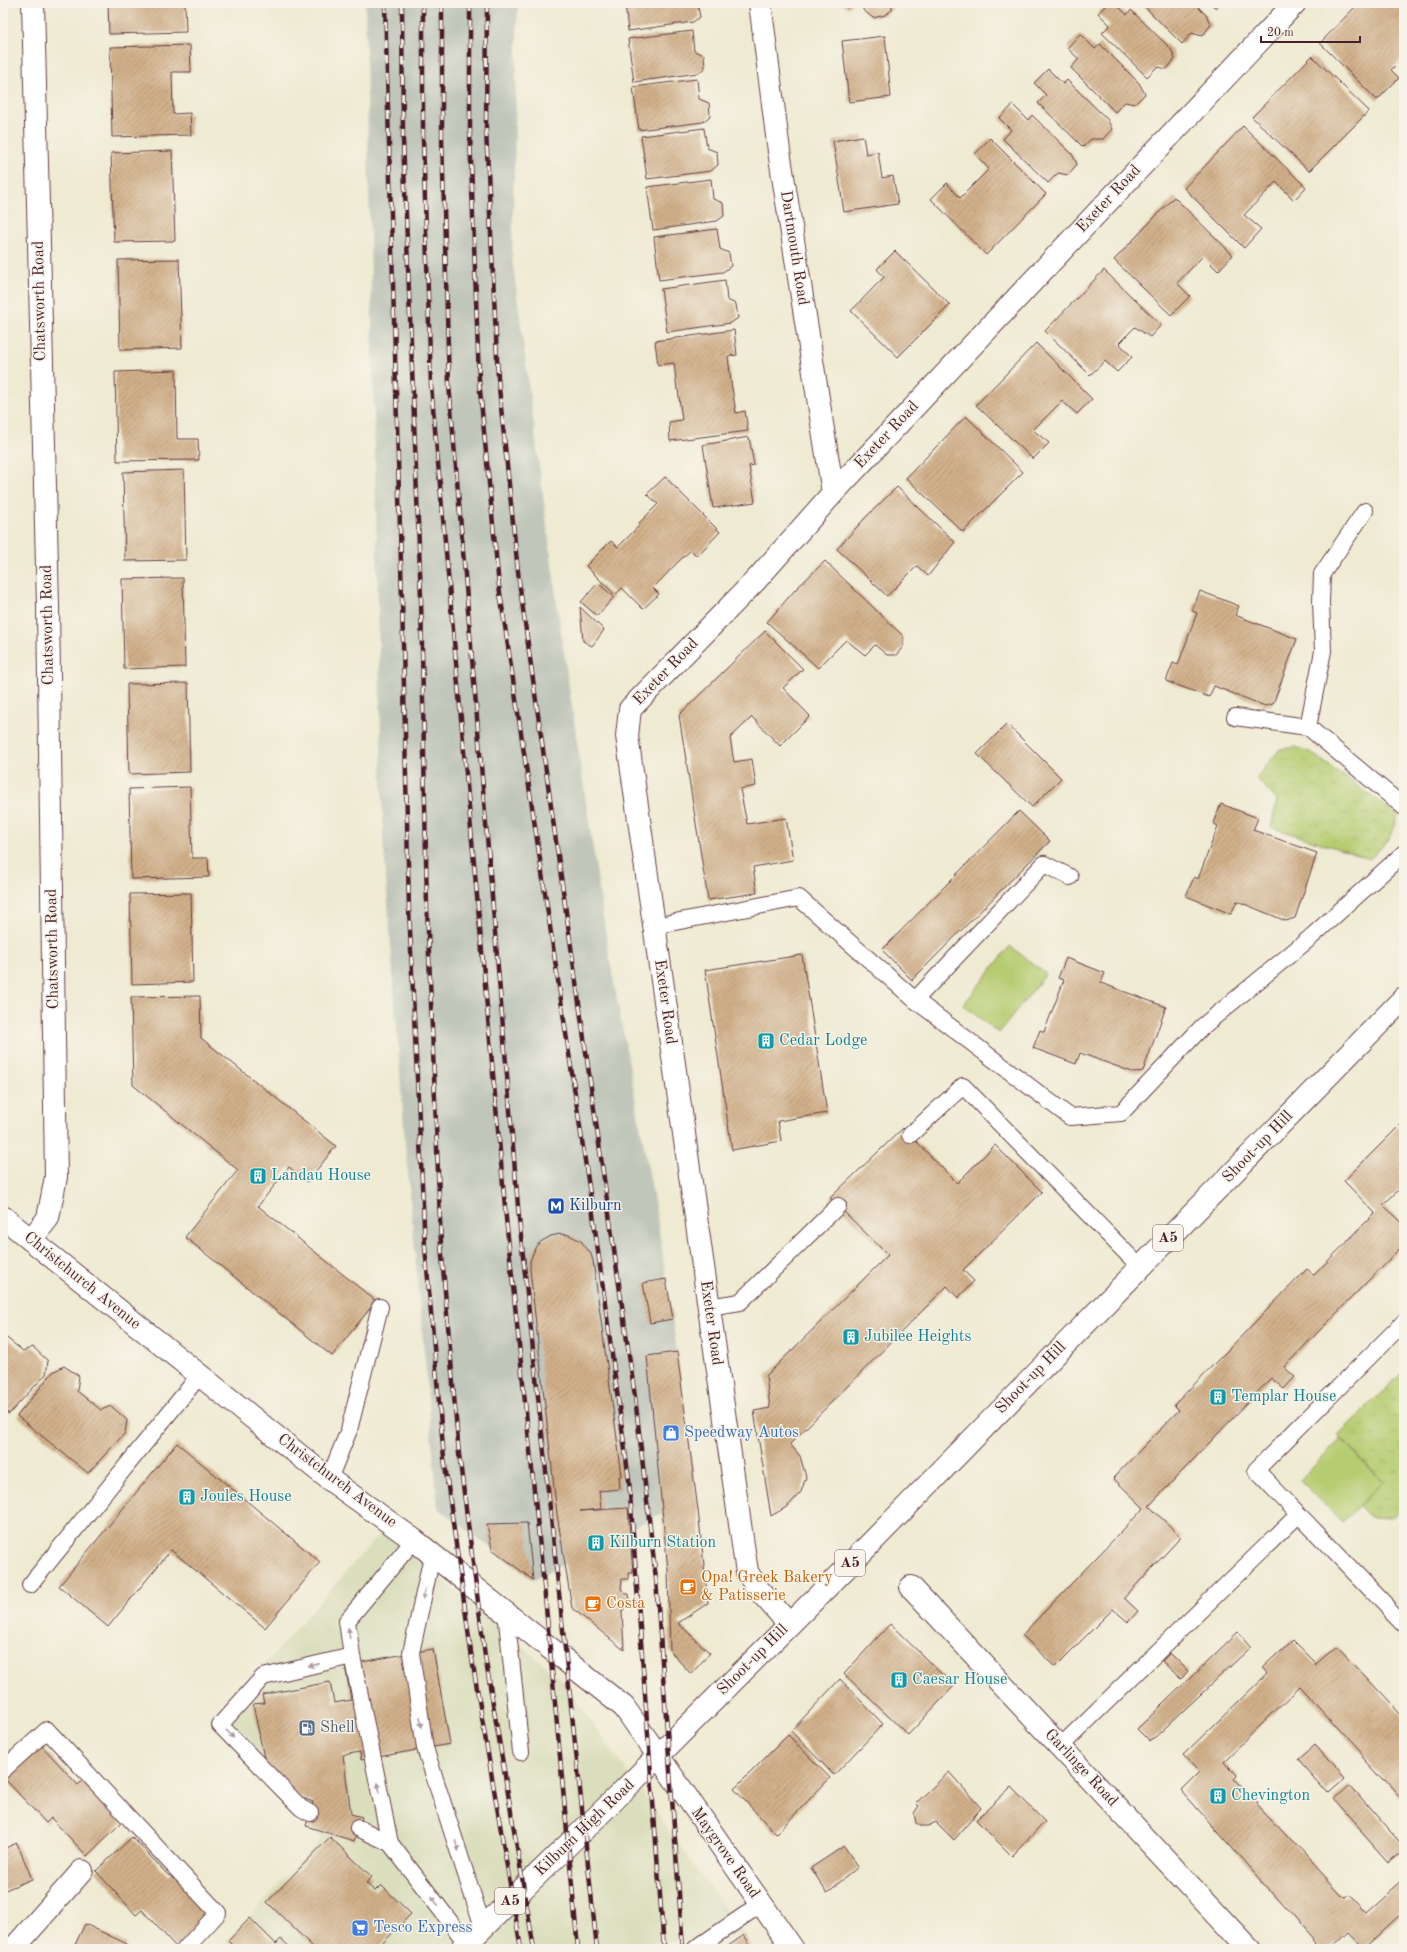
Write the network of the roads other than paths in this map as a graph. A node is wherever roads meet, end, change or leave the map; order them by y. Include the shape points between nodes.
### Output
1 (33, 3) edge
2 (760, 3) edge
3 (1294, 3) edge
4 (833, 493) junction
5 (1365, 511) dead end
6 (1235, 717) dead end
7 (1308, 727) junction
8 (1404, 808) edge
9 (1404, 853) edge
10 (1070, 878) dead end
11 (654, 926) junction
12 (1404, 998) edge
13 (915, 1000) junction
14 (910, 1135) dead end
15 (838, 1206) dead end
16 (3, 1217) edge
17 (31, 1240) junction
18 (1140, 1267) junction
19 (380, 1307) dead end
20 (708, 1307) junction
21 (1404, 1322) edge
22 (199, 1376) junction
23 (329, 1479) junction
24 (1298, 1515) junction
25 (414, 1540) junction
26 (432, 1556) junction
27 (30, 1585) dead end
28 (911, 1587) dead end
29 (506, 1612) junction
30 (789, 1624) junction
31 (1404, 1624) edge
32 (352, 1656) junction
33 (1061, 1746) junction
34 (521, 1752) dead end
35 (658, 1757) junction
36 (3, 1770) edge
37 (310, 1813) dead end
38 (358, 1828) dead end
39 (390, 1843) junction
40 (82, 1871) dead end
41 (760, 1904) junction
42 (484, 1927) junction
43 (464, 1946) edge
44 (13, 1949) edge
45 (185, 1949) edge
46 (695, 1949) edge
47 (793, 1949) edge
48 (1249, 1949) edge

1 - 17 street, Chatsworth Road via 48,606 56,1178 48,1218
2 - 4 street, Dartmouth Road via 779,151
3 - 4 street, Exeter Road
4 - 11 street, Exeter Road via 757,579 630,709 627,736
5 - 7 lane via 1322,574 1323,651
6 - 7 lane
7 - 8 lane
9 - 13 lane via 1310,938 1202,1027 1121,1113 1070,1117
10 - 13 lane via 1044,864
11 - 13 lane via 799,898
11 - 20 street, Exeter Road
12 - 18 street, Shoot-up Hill / A5
14 - 18 lane via 963,1086
15 - 20 lane via 740,1302
16 - 17 street, Christchurch Avenue
17 - 22 street, Christchurch Avenue
18 - 30 street, Shoot-up Hill / A5
19 - 23 lane via 349,1430
20 - 30 street, Exeter Road via 747,1572 758,1589
21 - 24 lane via 1256,1470
22 - 23 street, Christchurch Avenue
22 - 27 lane
23 - 25 street, Christchurch Avenue
24 - 31 lane
24 - 33 lane
25 - 26 street, Christchurch Avenue
32 -> 25 lane via 347,1622
26 - 29 street, Christchurch Avenue
26 -> 42 lane via 411,1653 425,1748
28 - 33 street, Garlinge Road
29 - 34 lane
29 - 35 street, Christchurch Avenue via 624,1707
30 - 35 street, Shoot-up Hill / A5
32 -> 37 lane via 263,1677 220,1724 301,1808
39 -> 32 lane
33 - 48 street, Garlinge Road
35 - 41 street, Maygrove Road
35 - 42 street, Kilburn High Road / A5
36 - 45 lane via 47,1730 218,1913
38 - 39 lane
43 -> 39 lane
40 - 44 street
41 - 46 lane
41 - 47 street, Maygrove Road
42 - 43 street, Kilburn High Road / A5

